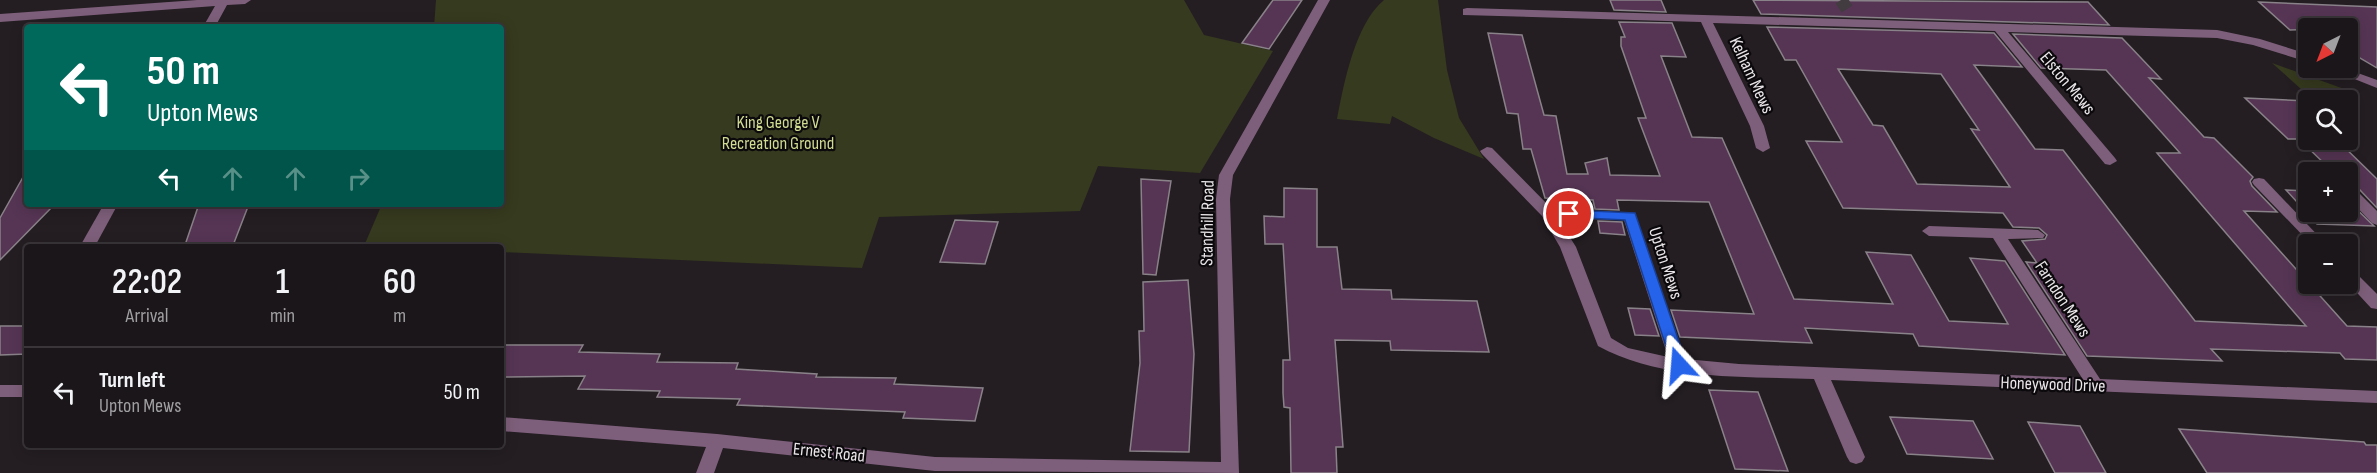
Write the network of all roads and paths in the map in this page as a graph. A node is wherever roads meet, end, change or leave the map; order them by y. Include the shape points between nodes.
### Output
1 (245, 0) edge
2 (1324, 0) edge
3 (1553, 0) edge
4 (224, 1) edge
5 (1847, 9) tunnel mouth
6 (1467, 12) dead end
7 (1557, 14) junction
8 (0, 18) edge
9 (1705, 19) junction
10 (211, 24) edge
11 (1858, 24) junction
12 (1999, 28) junction
13 (2298, 55) edge
14 (2358, 77) edge
15 (2377, 84) edge
16 (1763, 148) dead end
17 (1487, 151) dead end
18 (2110, 161) dead end
19 (2259, 182) dead end
20 (2358, 200) edge
21 (109, 207) edge
22 (1548, 213) junction
23 (2377, 220) edge
24 (1929, 231) dead end
25 (1997, 233) junction
26 (2309, 234) edge
27 (2038, 235) dead end
28 (88, 244) edge
29 (2358, 284) edge
30 (2377, 304) edge
31 (1679, 365) junction
32 (1820, 374) junction
33 (2096, 386) junction
34 (24, 391) edge
35 (0, 392) edge
36 (2377, 398) edge
37 (504, 424) edge
38 (717, 441) junction
39 (1856, 457) dead end
40 (1230, 471) edge
41 (705, 473) edge

1 - 4 street
2 - 40 street, Standhill Road via 1226,175 1223,199
3 - 7 street
4 - 8 street
4 - 10 street
5 - 11 street
6 - 7 street
7 - 9 street
9 - 11 street
9 - 16 street, Kelham Mews
11 - 12 street
12 - 13 street via 2213,31
12 - 18 street, Elston Mews
14 - 15 street
17 - 22 street, Honeywood Drive
19 - 26 street
20 - 23 street
21 - 28 street
22 - 31 street, Honeywood Drive via 1572,255 1604,342 1634,357
22 - 31 street, Upton Mews via 1630,216
24 - 25 street, Farndon Mews
25 - 27 street, Farndon Mews
25 - 33 street, Farndon Mews
29 - 30 street
31 - 32 street, Honeywood Drive
32 - 33 street, Honeywood Drive
32 - 39 street
33 - 36 street, Honeywood Drive
34 - 35 street
37 - 38 street, Ernest Road
38 - 40 street, Ernest Road via 935,464
38 - 41 street

